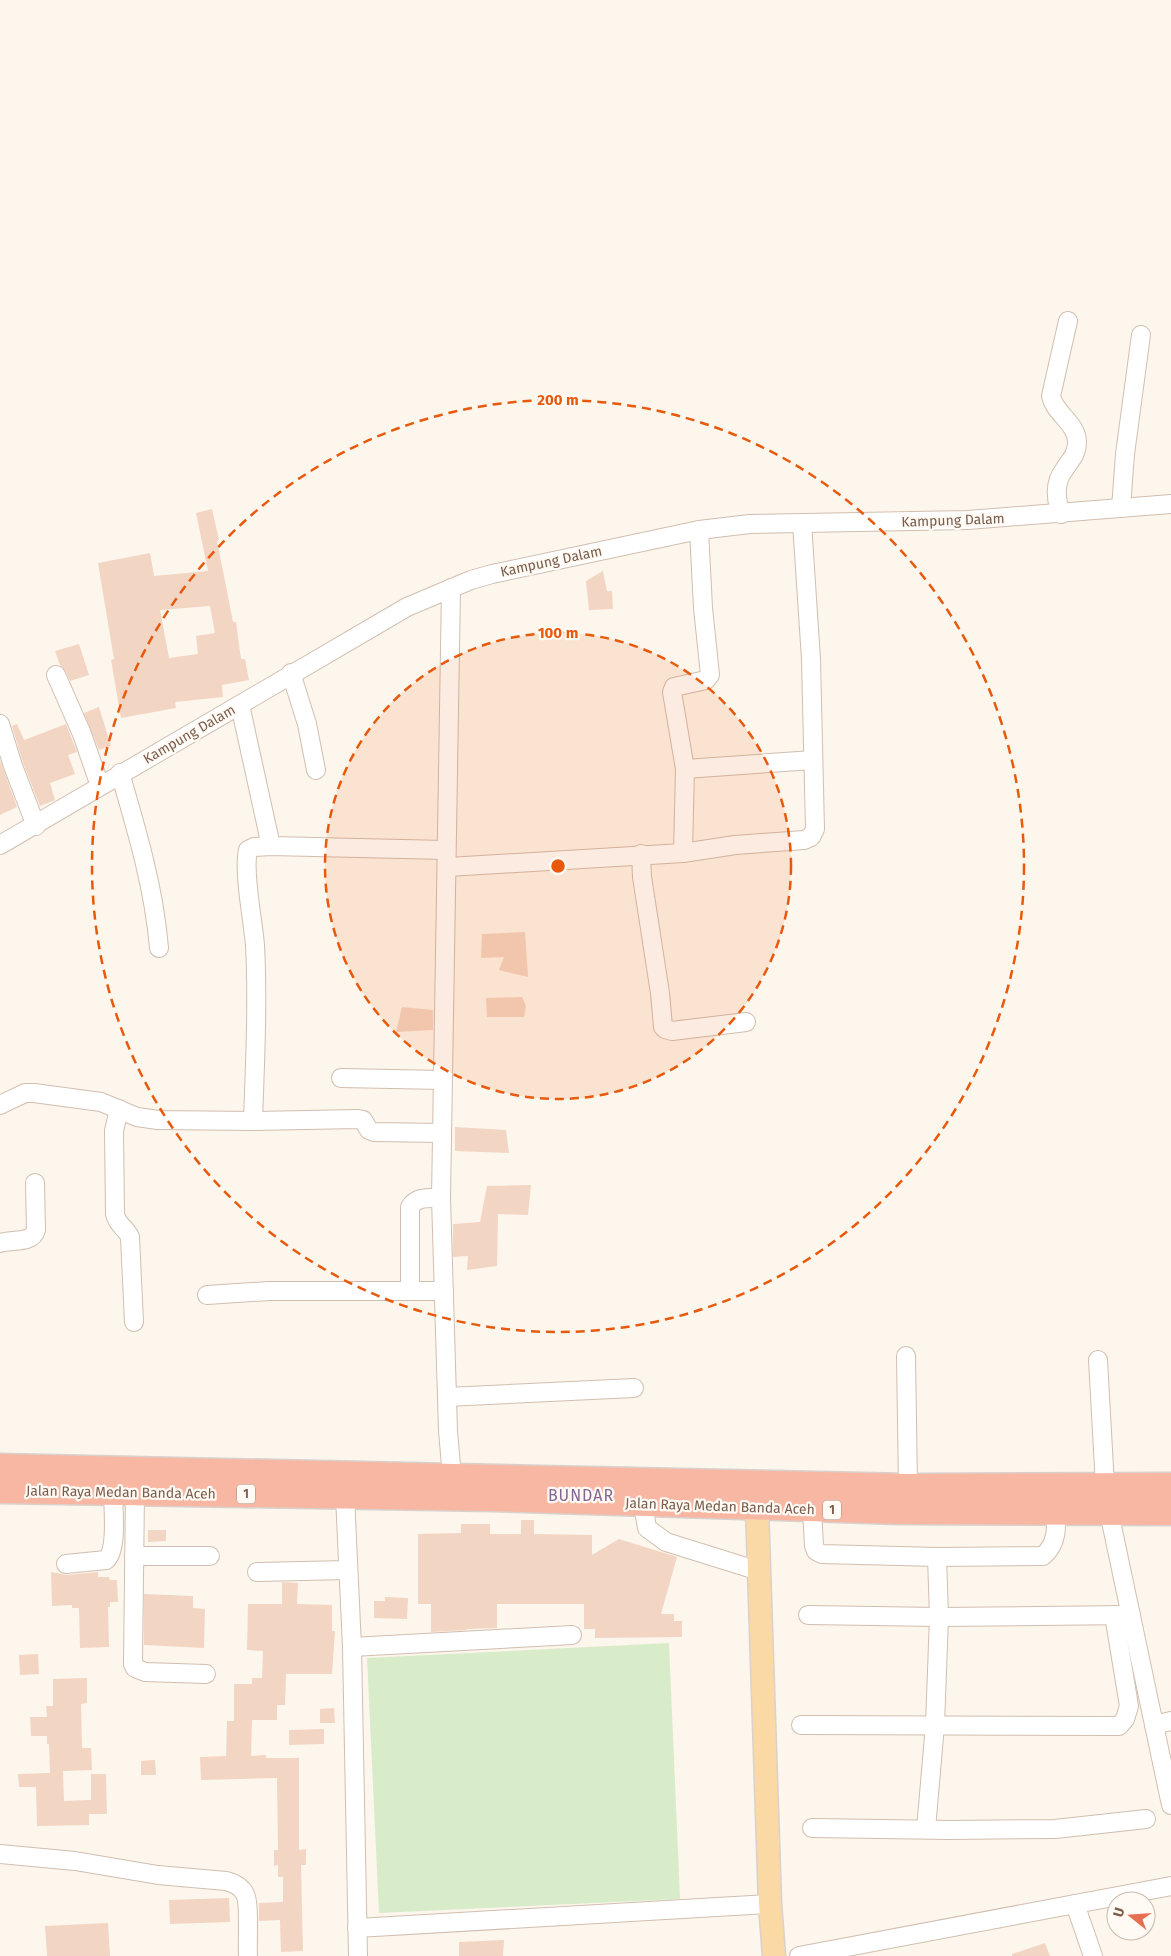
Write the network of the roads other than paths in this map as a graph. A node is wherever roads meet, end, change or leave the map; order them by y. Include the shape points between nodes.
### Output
1 (1068, 321) dead end
2 (1141, 335) dead end
3 (1171, 504) edge
4 (1121, 508) junction
5 (1061, 514) junction
6 (802, 523) junction
7 (699, 530) junction
8 (451, 588) junction
9 (292, 673) junction
10 (56, 676) dead end
11 (240, 705) junction
12 (0, 724) edge
13 (813, 760) junction
14 (685, 769) junction
15 (316, 770) dead end
16 (120, 773) junction
17 (100, 786) junction
18 (36, 826) junction
19 (0, 845) edge
20 (271, 846) junction
21 (683, 853) junction
22 (640, 854) junction
23 (447, 858) junction
24 (159, 948) dead end
25 (746, 1022) dead end
26 (342, 1078) dead end
27 (442, 1080) junction
28 (0, 1105) edge
29 (119, 1109) junction
30 (253, 1121) junction
31 (442, 1134) junction
32 (35, 1183) dead end
33 (441, 1198) junction
34 (0, 1243) edge
35 (410, 1290) junction
36 (444, 1290) junction
37 (207, 1295) dead end
38 (134, 1322) dead end
39 (906, 1356) dead end
40 (1098, 1360) dead end
41 (634, 1388) dead end
42 (447, 1397) junction
43 (0, 1467) edge
44 (452, 1477) junction
45 (1105, 1486) junction
46 (1171, 1486) edge
47 (908, 1487) junction
48 (0, 1490) edge
49 (124, 1492) junction
50 (643, 1493) junction
51 (345, 1496) junction
52 (1055, 1499) junction
53 (757, 1508) junction
54 (812, 1509) junction
55 (1109, 1512) junction
56 (1171, 1512) edge
57 (134, 1556) junction
58 (210, 1556) dead end
59 (937, 1557) junction
60 (66, 1564) dead end
61 (348, 1570) junction
62 (759, 1571) junction
63 (257, 1572) dead end
64 (808, 1615) dead end
65 (1122, 1615) junction
66 (939, 1618) junction
67 (572, 1636) dead end
68 (352, 1647) junction
69 (206, 1674) dead end
70 (1163, 1723) edge
71 (801, 1725) dead end
72 (934, 1725) junction
73 (1169, 1780) edge
74 (1171, 1806) edge
75 (1146, 1819) dead end
76 (812, 1828) dead end
77 (926, 1829) junction
78 (0, 1854) edge
79 (1171, 1886) edge
80 (770, 1904) junction
81 (1076, 1904) junction
82 (357, 1928) junction
83 (248, 1956) edge
84 (358, 1956) edge
85 (774, 1956) edge
86 (799, 1956) edge
87 (1093, 1956) edge

1 - 5 street via 1051,396 1072,428 1077,442 1075,455 1061,474 1056,494
2 - 4 street
3 - 4 street, Kampung Dalam
4 - 5 street, Kampung Dalam
5 - 6 street, Kampung Dalam via 968,520
6 - 7 street, Kampung Dalam via 750,524
6 - 13 street via 812,659
7 - 8 street, Kampung Dalam via 492,574
7 - 14 street via 710,675 706,680 673,689
8 - 9 street, Kampung Dalam via 407,607
8 - 23 street
9 - 11 street, Kampung Dalam
9 - 15 street
10 - 17 street via 82,734
11 - 16 street, Kampung Dalam
11 - 20 street
12 - 18 street
13 - 14 street
13 - 21 street via 815,829 811,837 792,842 735,845
14 - 21 street
16 - 17 street, Kampung Dalam
16 - 24 street via 154,900
17 - 18 street, Kampung Dalam
18 - 19 street, Kampung Dalam
20 - 23 street
20 - 30 street via 250,848 247,859 255,945 257,1024
21 - 22 street
22 - 23 street
22 - 25 street via 663,1027 672,1031
23 - 27 street
26 - 27 street
27 - 31 street
28 - 29 street via 28,1093 95,1100
29 - 30 street via 132,1116 158,1120
29 - 38 street via 114,1131 115,1214 130,1237
30 - 31 street via 358,1119 374,1132
31 - 33 street
32 - 34 street via 34,1235
33 - 35 street via 419,1199 410,1207
33 - 36 street
35 - 36 street
35 - 37 street
36 - 42 street
39 - 47 street
40 - 45 street
41 - 42 street
42 - 44 street
43 - 44 highway, Jalan Raya Medan Banda Aceh / 1
44 - 50 highway, Jalan Raya Medan Banda Aceh / 1
45 - 46 highway, Jalan Raya Medan Banda Aceh / 1
45 - 52 highway, Jalan Raya Medan Banda Aceh / 1
47 - 50 highway, Jalan Raya Medan Banda Aceh / 1
47 - 52 highway, Jalan Raya Medan Banda Aceh / 1
48 - 49 highway, Jalan Raya Medan Banda Aceh / 1
49 - 51 highway, Jalan Raya Medan Banda Aceh / 1
49 - 57 street
49 - 60 street via 109,1558
50 - 51 highway, Jalan Raya Medan Banda Aceh / 1 via 492,1498
50 - 53 highway, Jalan Raya Medan Banda Aceh / 1
50 - 62 street via 647,1528 666,1542
51 - 61 street
52 - 54 highway, Jalan Raya Medan Banda Aceh / 1 via 899,1511
52 - 55 highway, Jalan Raya Medan Banda Aceh / 1
52 - 59 street via 1055,1539 1043,1556
53 - 54 highway, Jalan Raya Medan Banda Aceh / 1
53 - 62 main road
54 - 59 street via 814,1546 822,1554
55 - 56 highway, Jalan Raya Medan Banda Aceh / 1
55 - 65 street
57 - 58 street
57 - 69 street via 132,1659 135,1668 145,1672
59 - 66 street
61 - 63 street
61 - 68 street
62 - 80 main road
64 - 66 street
65 - 66 street
65 - 70 street
65 - 72 street via 1129,1706 1120,1726
66 - 72 street
67 - 68 street
68 - 82 street
70 - 73 street
71 - 72 street
72 - 77 street
73 - 74 street
75 - 77 street via 1055,1828
76 - 77 street
78 - 83 street via 234,1883 246,1898
79 - 81 street
80 - 82 street
80 - 85 main road
81 - 86 street
81 - 87 street
82 - 84 street

